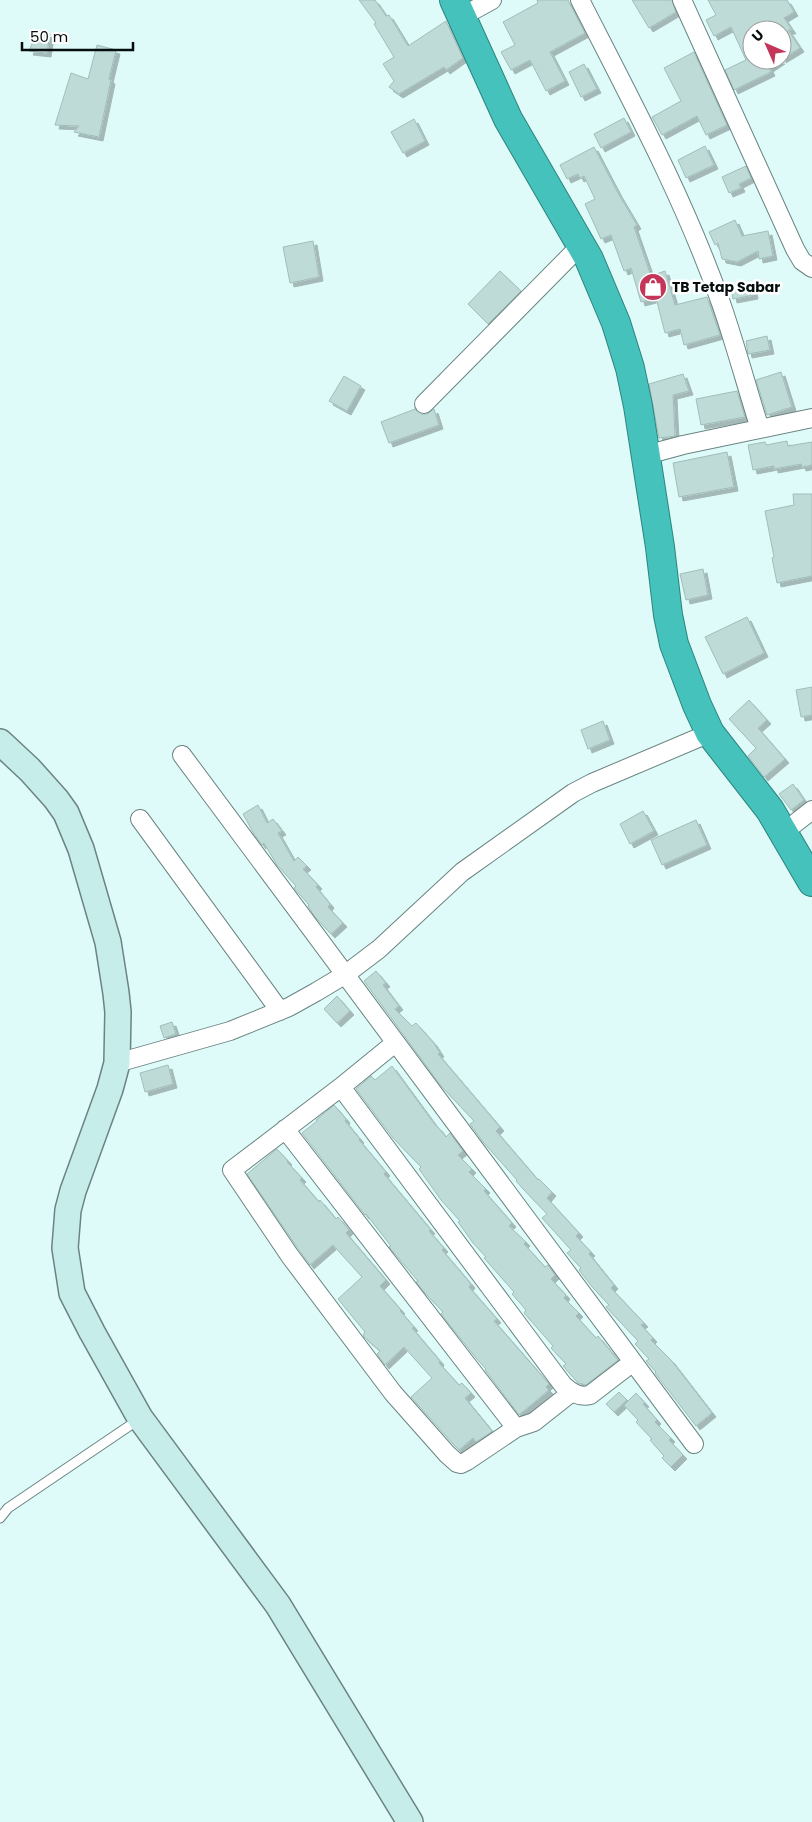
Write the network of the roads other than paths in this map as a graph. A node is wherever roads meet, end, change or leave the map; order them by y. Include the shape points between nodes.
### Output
1 (492, 0) edge
2 (580, 0) edge
3 (682, 0) edge
4 (458, 8) edge
5 (581, 245) junction
6 (812, 268) edge
7 (424, 404) dead end
8 (812, 418) edge
9 (760, 429) junction
10 (646, 455) junction
11 (710, 733) junction
12 (0, 742) edge
13 (182, 755) dead end
14 (812, 810) edge
15 (140, 819) dead end
16 (784, 832) junction
17 (812, 882) edge
18 (346, 974) junction
19 (280, 1011) junction
20 (395, 1042) junction
21 (117, 1062) junction
22 (341, 1087) junction
23 (284, 1129) junction
24 (633, 1362) junction
25 (572, 1392) junction
26 (140, 1418) junction
27 (516, 1428) junction
28 (694, 1444) dead end
29 (0, 1518) edge
30 (410, 1822) edge

1 - 4 street
2 - 9 street via 661,159 697,244 722,306
3 - 6 street via 795,249 802,261
4 - 5 highway via 508,119
5 - 7 street
5 - 10 highway via 611,306 625,348
8 - 9 street
9 - 10 street
10 - 11 highway via 674,644
11 - 16 highway
11 - 18 street via 573,793 462,872 379,949
12 - 21 main road via 56,799 66,813 81,849 108,942 118,1012
13 - 18 street
14 - 16 street
15 - 19 street
16 - 17 highway
18 - 19 street
18 - 20 street
19 - 21 street via 230,1032
20 - 22 street
20 - 24 street
21 - 26 main road via 73,1191 65,1248 72,1293
22 - 23 street
22 - 25 street via 560,1382
23 - 27 street
23 - 27 street via 232,1170 290,1256 393,1392 457,1463 467,1461
24 - 25 street via 590,1395
24 - 28 street
25 - 27 street via 534,1422
26 - 29 lane via 8,1508
26 - 30 main road via 278,1605

